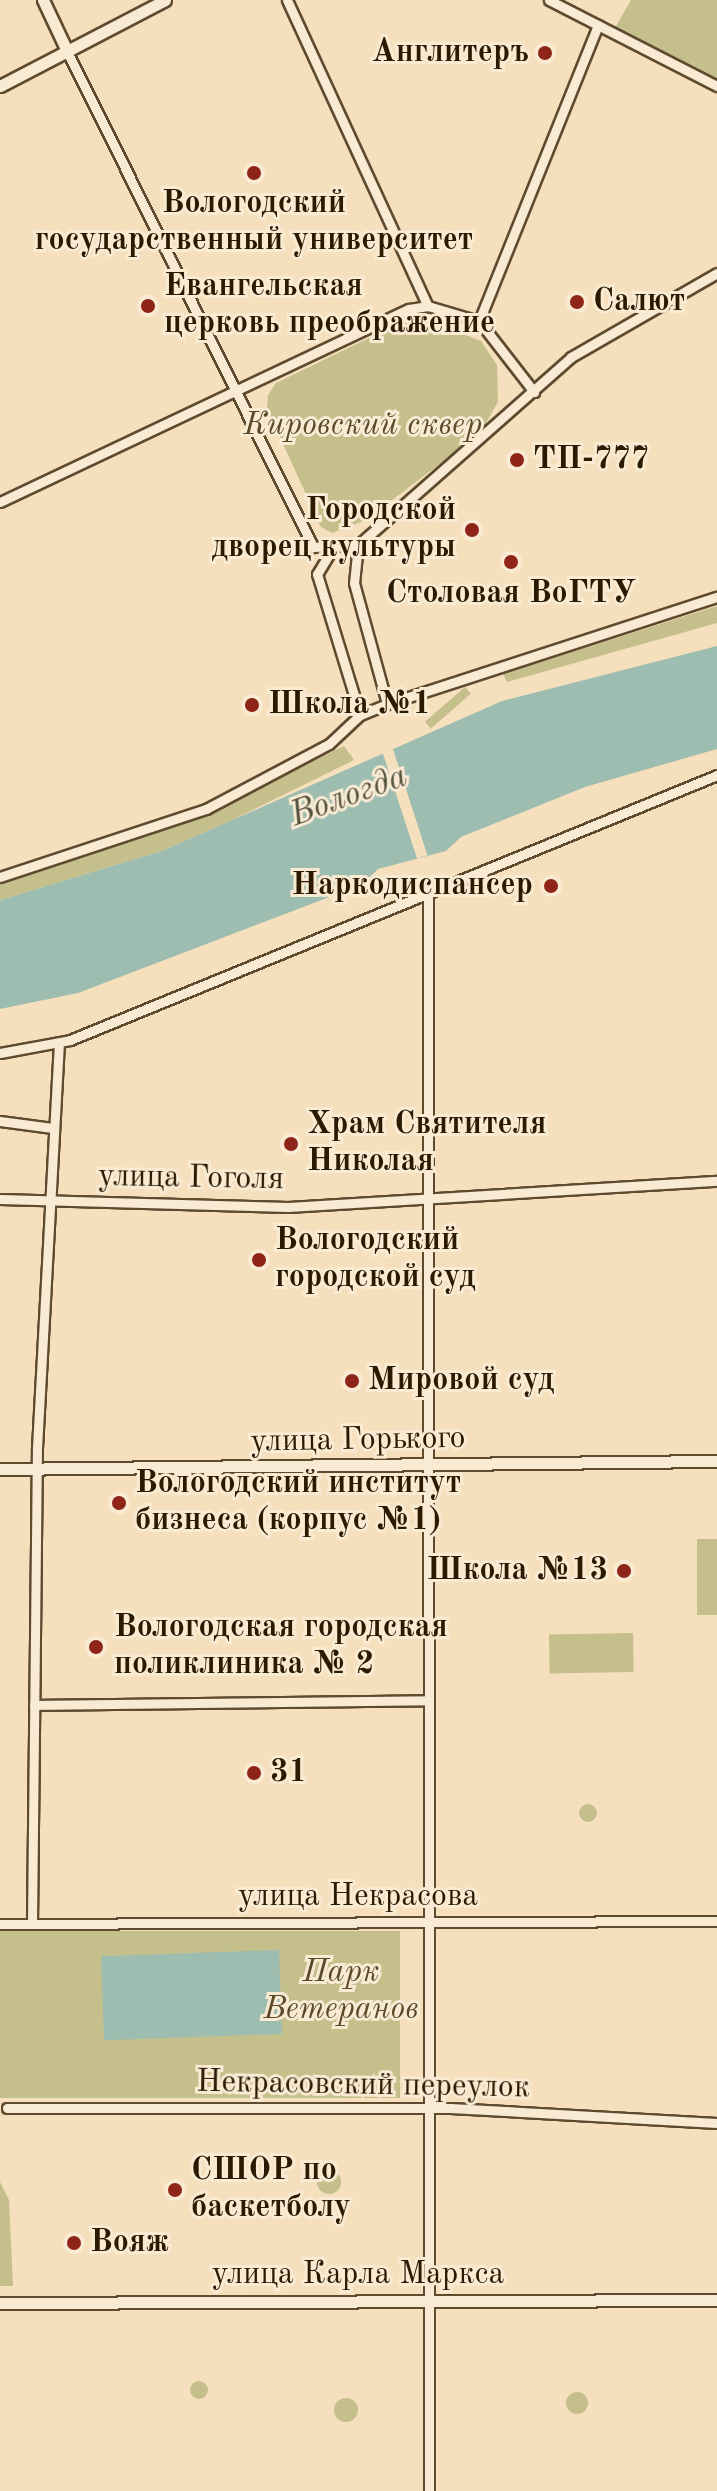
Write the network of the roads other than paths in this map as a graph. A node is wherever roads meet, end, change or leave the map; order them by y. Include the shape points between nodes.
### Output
1 (43, 0) edge
2 (165, 0) edge
3 (287, 0) edge
4 (549, 0) edge
5 (598, 25) junction
6 (67, 51) junction
7 (0, 86) edge
8 (717, 86) edge
9 (717, 273) edge
10 (428, 306) junction
11 (479, 321) junction
12 (232, 389) junction
13 (534, 392) junction
14 (0, 502) edge
15 (358, 545) junction
16 (331, 551) junction
17 (717, 597) edge
18 (387, 704) junction
19 (360, 715) junction
20 (717, 775) edge
21 (0, 877) edge
22 (428, 891) junction
23 (59, 1043) junction
24 (0, 1053) edge
25 (0, 1121) edge
26 (53, 1128) junction
27 (717, 1181) edge
28 (0, 1199) edge
29 (427, 1199) junction
30 (45, 1201) junction
31 (717, 1461) edge
32 (425, 1466) junction
33 (0, 1469) edge
34 (36, 1469) junction
35 (426, 1700) junction
36 (34, 1705) junction
37 (717, 1921) edge
38 (425, 1923) junction
39 (0, 1924) edge
40 (32, 1924) junction
41 (7, 2108) dead end
42 (424, 2110) junction
43 (717, 2123) edge
44 (717, 2300) edge
45 (428, 2301) junction
46 (0, 2303) edge
47 (429, 2491) edge

1 - 6 street
2 - 6 street
3 - 10 street
4 - 5 street
5 - 8 street
5 - 11 street
6 - 7 street
6 - 12 street
9 - 13 street via 595,341
10 - 11 street
10 - 12 street via 397,312
11 - 13 street
12 - 14 street
12 - 16 street via 313,547
13 - 15 street
15 - 16 street
15 - 18 street via 354,583
16 - 19 street via 317,574
17 - 18 street
18 - 19 street
19 - 21 street via 329,744 206,809
20 - 22 street
22 - 23 street
22 - 29 street
23 - 24 street
23 - 26 street
25 - 26 street
26 - 30 street
27 - 29 street, улица Гоголя
28 - 30 street, улица Гоголя
29 - 30 street, улица Гоголя via 288,1207
29 - 32 street
30 - 34 street
31 - 32 street, улица Горького
32 - 34 street, улица Горького
32 - 35 street
33 - 34 street, улица Горького
34 - 36 street
35 - 36 street
35 - 38 street
36 - 40 street
37 - 38 street, улица Некрасова
38 - 40 street, улица Некрасова
38 - 42 street
39 - 40 street, улица Некрасова
41 - 42 street, Некрасовский переулок
42 - 43 street, Некрасовский переулок
42 - 45 street
44 - 45 street, улица Карла Маркса
45 - 46 street, улица Карла Маркса
45 - 47 street

